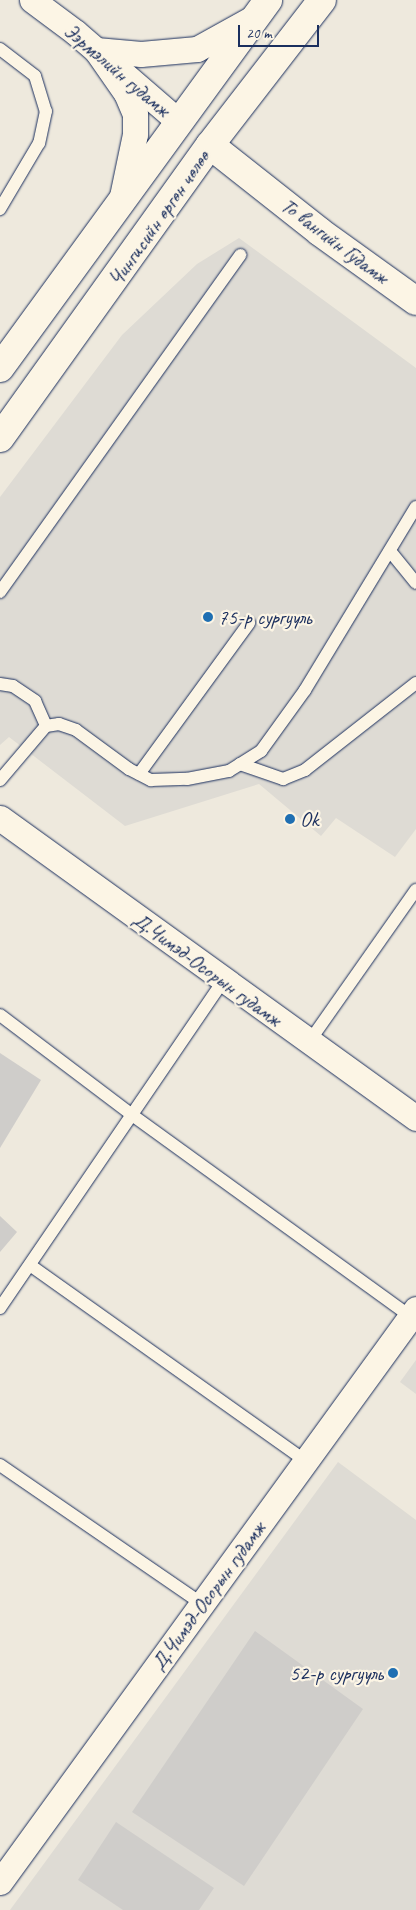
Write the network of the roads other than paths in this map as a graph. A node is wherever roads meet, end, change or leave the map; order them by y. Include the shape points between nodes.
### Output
1 (322, 0) edge
2 (43, 3) edge
3 (262, 8) edge
4 (0, 49) edge
5 (96, 50) junction
6 (178, 121) junction
7 (210, 145) junction
8 (121, 201) junction
9 (0, 209) edge
10 (240, 255) dead end
11 (416, 301) edge
12 (0, 368) edge
13 (0, 438) edge
14 (416, 507) edge
15 (390, 551) junction
16 (416, 583) edge
17 (0, 592) edge
18 (249, 623) dead end
19 (416, 683) edge
20 (0, 684) edge
21 (46, 726) junction
22 (240, 764) junction
23 (139, 774) junction
24 (0, 780) edge
25 (0, 818) edge
26 (416, 890) edge
27 (223, 981) junction
28 (0, 1015) edge
29 (309, 1042) junction
30 (132, 1115) junction
31 (416, 1118) edge
32 (30, 1265) junction
33 (0, 1308) edge
34 (413, 1313) edge
35 (306, 1461) junction
36 (0, 1464) edge
37 (202, 1604) junction
38 (0, 1882) edge

1 - 7 main road, Чингисийн өргөн чөлөө
2 - 5 street, Ээрмэлийн гудамж
3 - 5 street via 197,49 141,54
3 - 6 main road, Чингисийн өргөн чөлөө
4 - 9 lane via 35,76 46,111 39,144
5 - 6 street, Ээрмэлийн гудамж
5 - 8 street via 126,93 135,114
6 - 7 main road, То вангийн Гудамж
6 - 8 main road, Чингисийн өргөн чөлөө
7 - 11 main road, То вангийн Гудамж via 320,232
7 - 13 main road, Чингисийн өргөн чөлөө
8 - 12 main road, Чингисийн өргөн чөлөө
10 - 17 lane
14 - 15 lane
15 - 16 lane
15 - 22 lane via 305,690 261,751
18 - 23 lane
19 - 22 lane via 304,770 283,779
20 - 21 lane via 13,686 35,701
21 - 23 lane via 59,724 76,730
21 - 24 lane
22 - 23 lane via 228,771 187,779 151,780
25 - 27 street, Д.Чимэд-Осорын гудамж
26 - 29 lane
27 - 29 street, Д.Чимэд-Осорын гудамж
27 - 30 lane
28 - 30 lane
29 - 31 street, Д.Чимэд-Осорын гудамж
30 - 32 lane
30 - 34 lane
32 - 33 lane
32 - 35 lane
34 - 35 street, Д.Чимэд-Осорын гудамж
35 - 37 street, Д.Чимэд-Осорын гудамж
36 - 37 lane
37 - 38 street, Д.Чимэд-Осорын гудамж

